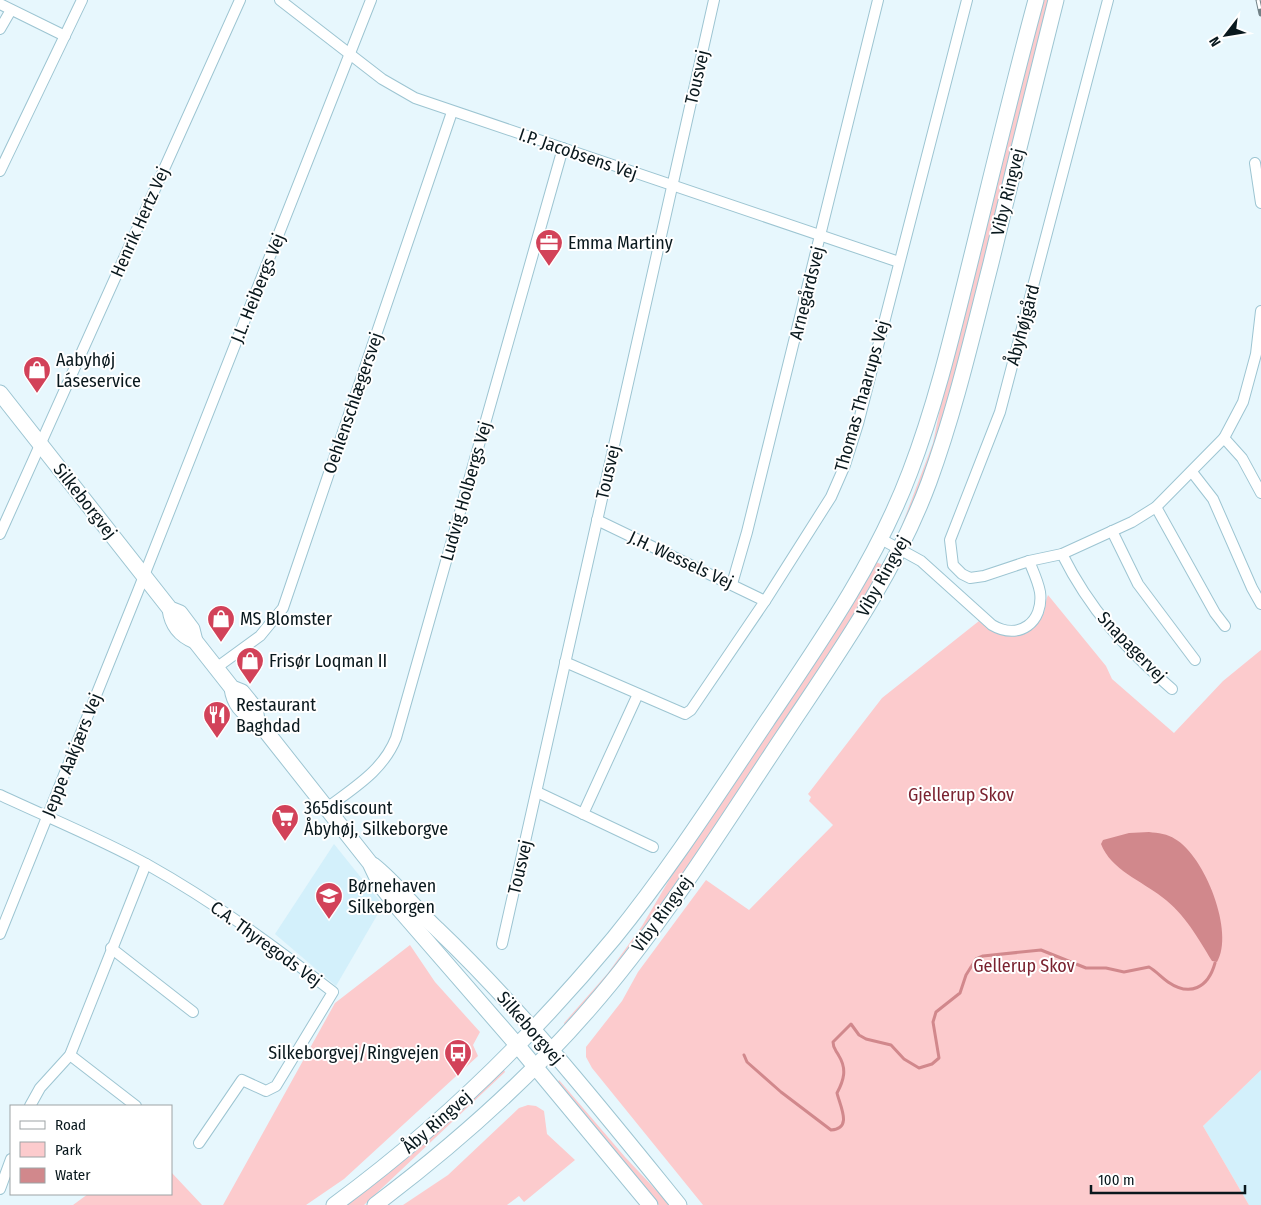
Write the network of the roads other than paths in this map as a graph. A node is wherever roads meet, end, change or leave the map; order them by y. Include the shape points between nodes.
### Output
1 (82, 0) edge
2 (240, 0) edge
3 (280, 0) edge
4 (371, 0) edge
5 (714, 0) edge
6 (878, 0) edge
7 (967, 0) edge
8 (1036, 0) edge
9 (1056, 0) edge
10 (1108, 0) edge
11 (0, 4) edge
12 (11, 10) junction
13 (0, 29) edge
14 (65, 36) junction
15 (350, 56) junction
16 (452, 112) junction
17 (563, 148) junction
18 (1255, 163) dead end
19 (0, 171) edge
20 (672, 186) junction
21 (1261, 203) edge
22 (821, 235) junction
23 (899, 262) junction
24 (1261, 311) edge
25 (0, 393) edge
26 (1224, 438) junction
27 (41, 445) junction
28 (1192, 472) junction
29 (1261, 493) edge
30 (1156, 507) junction
31 (596, 520) junction
32 (1112, 531) junction
33 (0, 534) edge
34 (881, 539) junction
35 (899, 548) junction
36 (1062, 554) junction
37 (1029, 561) junction
38 (143, 575) junction
39 (732, 584) junction
40 (765, 601) junction
41 (1261, 604) edge
42 (1225, 626) dead end
43 (1195, 660) dead end
44 (565, 662) junction
45 (216, 668) junction
46 (1172, 689) dead end
47 (638, 694) junction
48 (537, 792) junction
49 (0, 795) edge
50 (327, 808) junction
51 (583, 814) junction
52 (47, 817) junction
53 (653, 847) dead end
54 (370, 862) junction
55 (146, 864) junction
56 (0, 934) edge
57 (502, 944) dead end
58 (111, 948) junction
59 (193, 1012) dead end
60 (533, 1030) junction
61 (518, 1046) junction
62 (551, 1051) junction
63 (70, 1055) junction
64 (536, 1066) junction
65 (31, 1105) edge
66 (135, 1105) edge
67 (198, 1142) dead end
68 (10, 1162) edge
69 (0, 1189) edge
70 (334, 1205) edge
71 (375, 1205) edge
72 (650, 1205) edge
73 (679, 1205) edge

1 - 14 street
2 - 27 street, Henrik Hertz Vej
3 - 15 street, I.P. Jacobsens Vej
4 - 15 street, J.L. Heibergs Vej
5 - 20 street, Tousvej
6 - 22 street, Arnegårdsvej
7 - 23 street, Thomas Thaarups Vej
8 - 34 main road, Viby Ringvej via 935,397 910,472
9 - 35 main road, Viby Ringvej via 955,402 930,481
10 - 37 street, Åbyhøjgård via 1000,412 950,540 953,565 970,578
11 - 12 street
12 - 13 street
12 - 14 street
14 - 19 street
15 - 16 street, I.P. Jacobsens Vej via 415,98
15 - 38 street, J.L. Heibergs Vej
16 - 17 street, I.P. Jacobsens Vej
16 - 45 street, Oehlenschlægersvej via 284,608 260,636
17 - 20 street, I.P. Jacobsens Vej
17 - 50 street, Ludvig Holbergs Vej via 396,738 377,770
18 - 21 street
20 - 22 street, I.P. Jacobsens Vej
20 - 31 street, Tousvej
22 - 23 street, I.P. Jacobsens Vej
22 - 39 street, Arnegårdsvej
23 - 40 street, Thomas Thaarups Vej via 845,465 811,530
24 - 26 street, Åbyhøjgård via 1256,354 1243,402
25 - 27 main road, Silkeborgvej
26 - 28 street, Åbyhøjgård
26 - 29 street via 1242,458
27 - 33 street, Henrik Hertz Vej
27 - 38 main road, Silkeborgvej
28 - 30 street, Åbyhøjgård
28 - 41 street via 1213,499
30 - 32 street, Åbyhøjgård
30 - 42 street
31 - 39 street, J.H. Wessels Vej
31 - 44 street, Tousvej
32 - 36 street, Åbyhøjgård
32 - 43 street, Snapagervej via 1138,584
34 - 35 street
34 - 60 main road, Viby Ringvej via 814,652 680,850 616,936
35 - 37 street via 921,561 992,625 1006,632 1022,629 1038,613 1040,591
35 - 62 main road, Viby Ringvej via 836,657 675,898 591,1007
36 - 37 street, Åbyhøjgård
36 - 46 street, Snapagervej via 1076,583 1111,631
38 - 45 main road, Silkeborgvej via 170,609 171,620 184,636 195,641
38 - 52 street, Jeppe Aakjærs Vej
39 - 40 street, J.H. Wessels Vej
40 - 47 street, Thomas Thaarups Vej via 688,712 677,713
44 - 47 street, Thomas Thaarups Vej
44 - 48 street, Tousvej
45 - 50 main road, Silkeborgvej via 232,688 242,692 255,708 257,720
47 - 51 street
48 - 51 street
48 - 57 street, Tousvej
49 - 52 street, C.A. Thyregods Vej
50 - 54 main road, Silkeborgvej
51 - 53 street
52 - 55 street, C.A. Thyregods Vej
52 - 56 street, Jeppe Aakjærs Vej
54 - 60 main road, Silkeborgvej via 390,878
54 - 61 main road, Silkeborgvej via 381,886 399,909
55 - 58 street
55 - 67 street, C.A. Thyregods Vej via 211,902 333,992 276,1086 266,1091 242,1080
58 - 59 street
58 - 63 street
60 - 61 main road, Åby Ringvej
60 - 62 main road, Silkeborgvej
61 - 64 main road, Silkeborgvej
61 - 70 main road, Åby Ringvej via 467,1097
62 - 64 main road, Viby Ringvej
62 - 73 main road, Silkeborgvej
63 - 65 street via 40,1088
63 - 66 street
64 - 71 main road, Åby Ringvej via 473,1127
64 - 72 main road, Silkeborgvej
68 - 69 street

